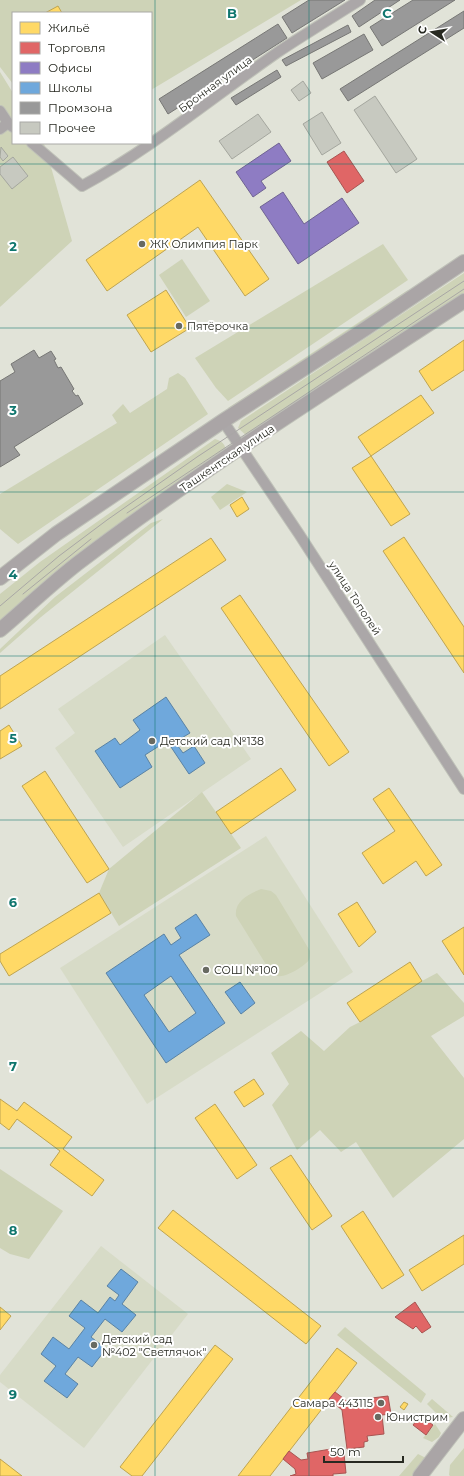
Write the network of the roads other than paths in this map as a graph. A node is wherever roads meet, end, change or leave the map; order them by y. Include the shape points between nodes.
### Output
1 (360, 0) edge
2 (0, 112) edge
3 (7, 126) edge
4 (152, 142) edge
5 (33, 144) edge
6 (150, 144) edge
7 (464, 262) edge
8 (464, 301) edge
9 (223, 421) junction
10 (241, 448) junction
11 (0, 578) edge
12 (0, 630) edge
13 (464, 789) edge
14 (464, 1419) edge
15 (420, 1476) edge

1 - 4 street, Бронная улица via 278,52
2 - 3 street
5 - 6 street, Бронная улица via 82,186
7 - 9 main road
8 - 10 main road, Ташкентская улица
9 - 10 street, улица Тополей
9 - 11 main road via 56,534
10 - 12 main road, Ташкентская улица via 77,564
10 - 13 street, улица Тополей
14 - 15 main road

